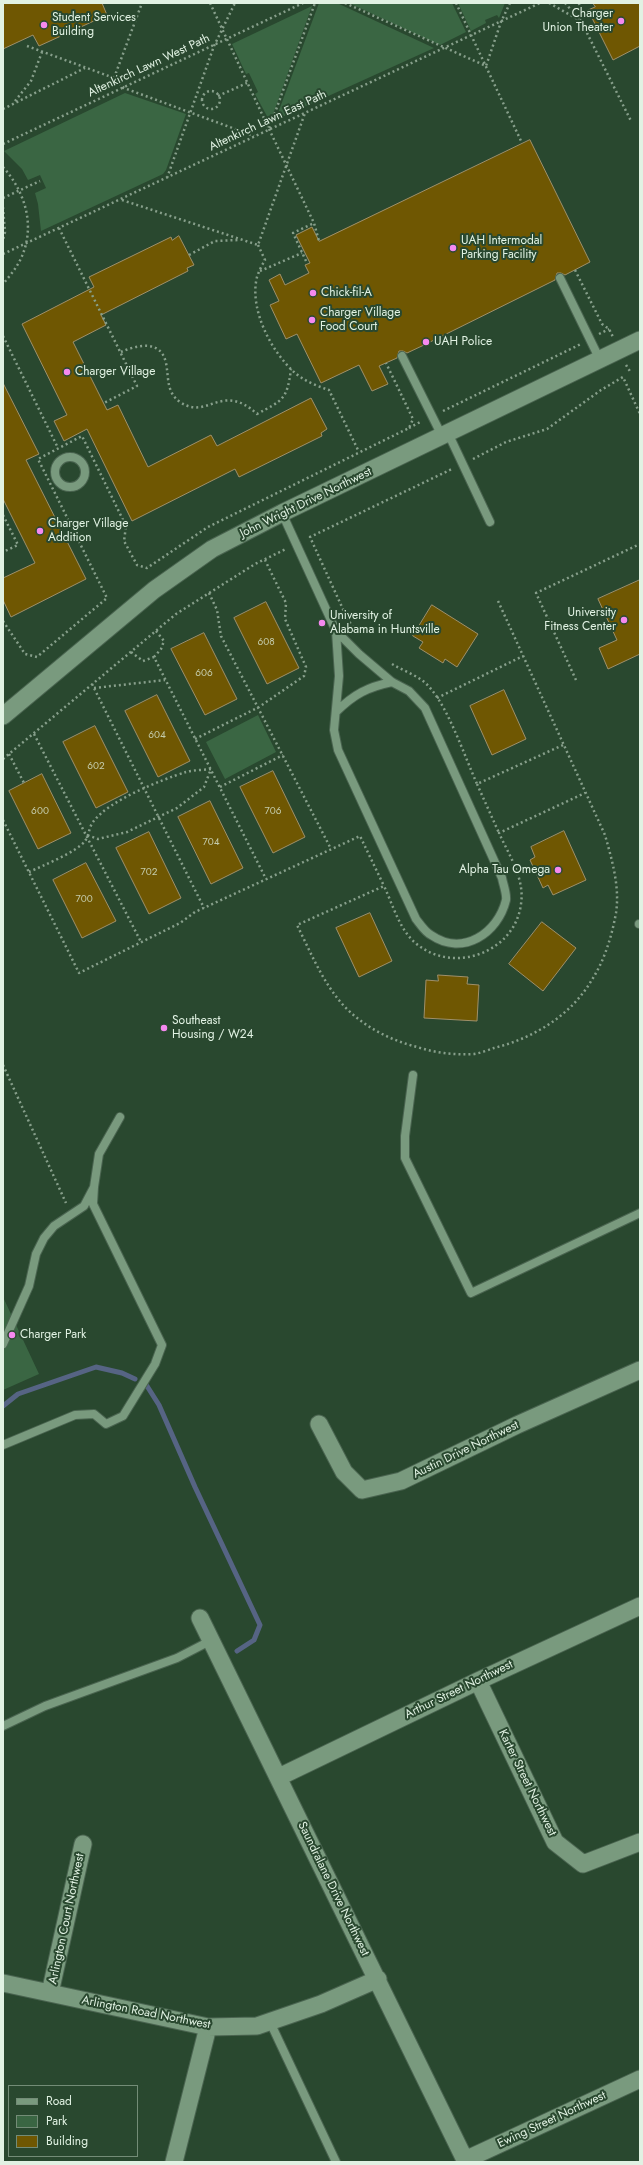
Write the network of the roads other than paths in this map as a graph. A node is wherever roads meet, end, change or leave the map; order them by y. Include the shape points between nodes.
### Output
1 (560, 278) dead end
2 (640, 340) edge
3 (402, 356) dead end
4 (600, 360) junction
5 (445, 434) junction
6 (282, 513) junction
7 (490, 522) dead end
8 (336, 631) junction
9 (392, 682) junction
10 (336, 712) junction
11 (3, 716) edge
12 (413, 1075) dead end
13 (120, 1117) dead end
14 (94, 1187) junction
15 (640, 1213) edge
16 (3, 1344) edge
17 (640, 1370) edge
18 (319, 1424) dead end
19 (3, 1445) edge
20 (640, 1606) edge
21 (200, 1618) dead end
22 (210, 1641) junction
23 (478, 1681) junction
24 (3, 1726) edge
25 (279, 1777) junction
26 (640, 1842) edge
27 (83, 1844) dead end
28 (378, 1979) junction
29 (3, 1983) edge
30 (50, 1993) junction
31 (270, 2022) junction
32 (208, 2026) junction
33 (640, 2079) edge
34 (465, 2161) edge
35 (174, 2162) edge
36 (336, 2162) edge

1 - 4 lane
2 - 4 street, John Wright Drive Northwest
3 - 5 lane via 432,416
4 - 5 street, John Wright Drive Northwest
5 - 6 street, John Wright Drive Northwest
5 - 7 lane via 463,463
6 - 8 lane
6 - 11 street, John Wright Drive Northwest via 212,549 183,568
8 - 9 lane
8 - 10 lane via 339,676
9 - 10 lane via 373,686 350,698
9 - 10 lane via 410,691 425,708 502,878 506,898 498,920 485,935 467,943 450,943 431,935 416,919 338,750 334,730
12 - 15 lane via 405,1136 405,1158 471,1293
13 - 14 lane via 100,1154
14 - 16 lane via 84,1206 54,1226 44,1238 36,1254 29,1286
14 - 19 lane via 93,1204 162,1345 155,1364 123,1416 106,1424 94,1414 75,1415
17 - 18 street, Austin Drive Northwest via 401,1481 362,1490 344,1472
20 - 23 street, Arthur Street Northwest
21 - 22 street, Saundralane Drive Northwest
22 - 24 lane via 177,1658 45,1706
22 - 25 street, Saundralane Drive Northwest
23 - 25 street, Arthur Street Northwest
23 - 26 street, Karter Street Northwest via 556,1842 583,1864
25 - 28 street, Saundralane Drive Northwest
27 - 30 street, Arlington Court Northwest
28 - 31 street, Arlington Road Northwest via 321,2004
28 - 34 street, Saundralane Drive Northwest
29 - 30 street, Arlington Road Northwest
30 - 32 street, Arlington Road Northwest
31 - 32 street, Arlington Road Northwest via 257,2026
31 - 36 lane
32 - 35 street
33 - 34 street, Ewing Street Northwest

